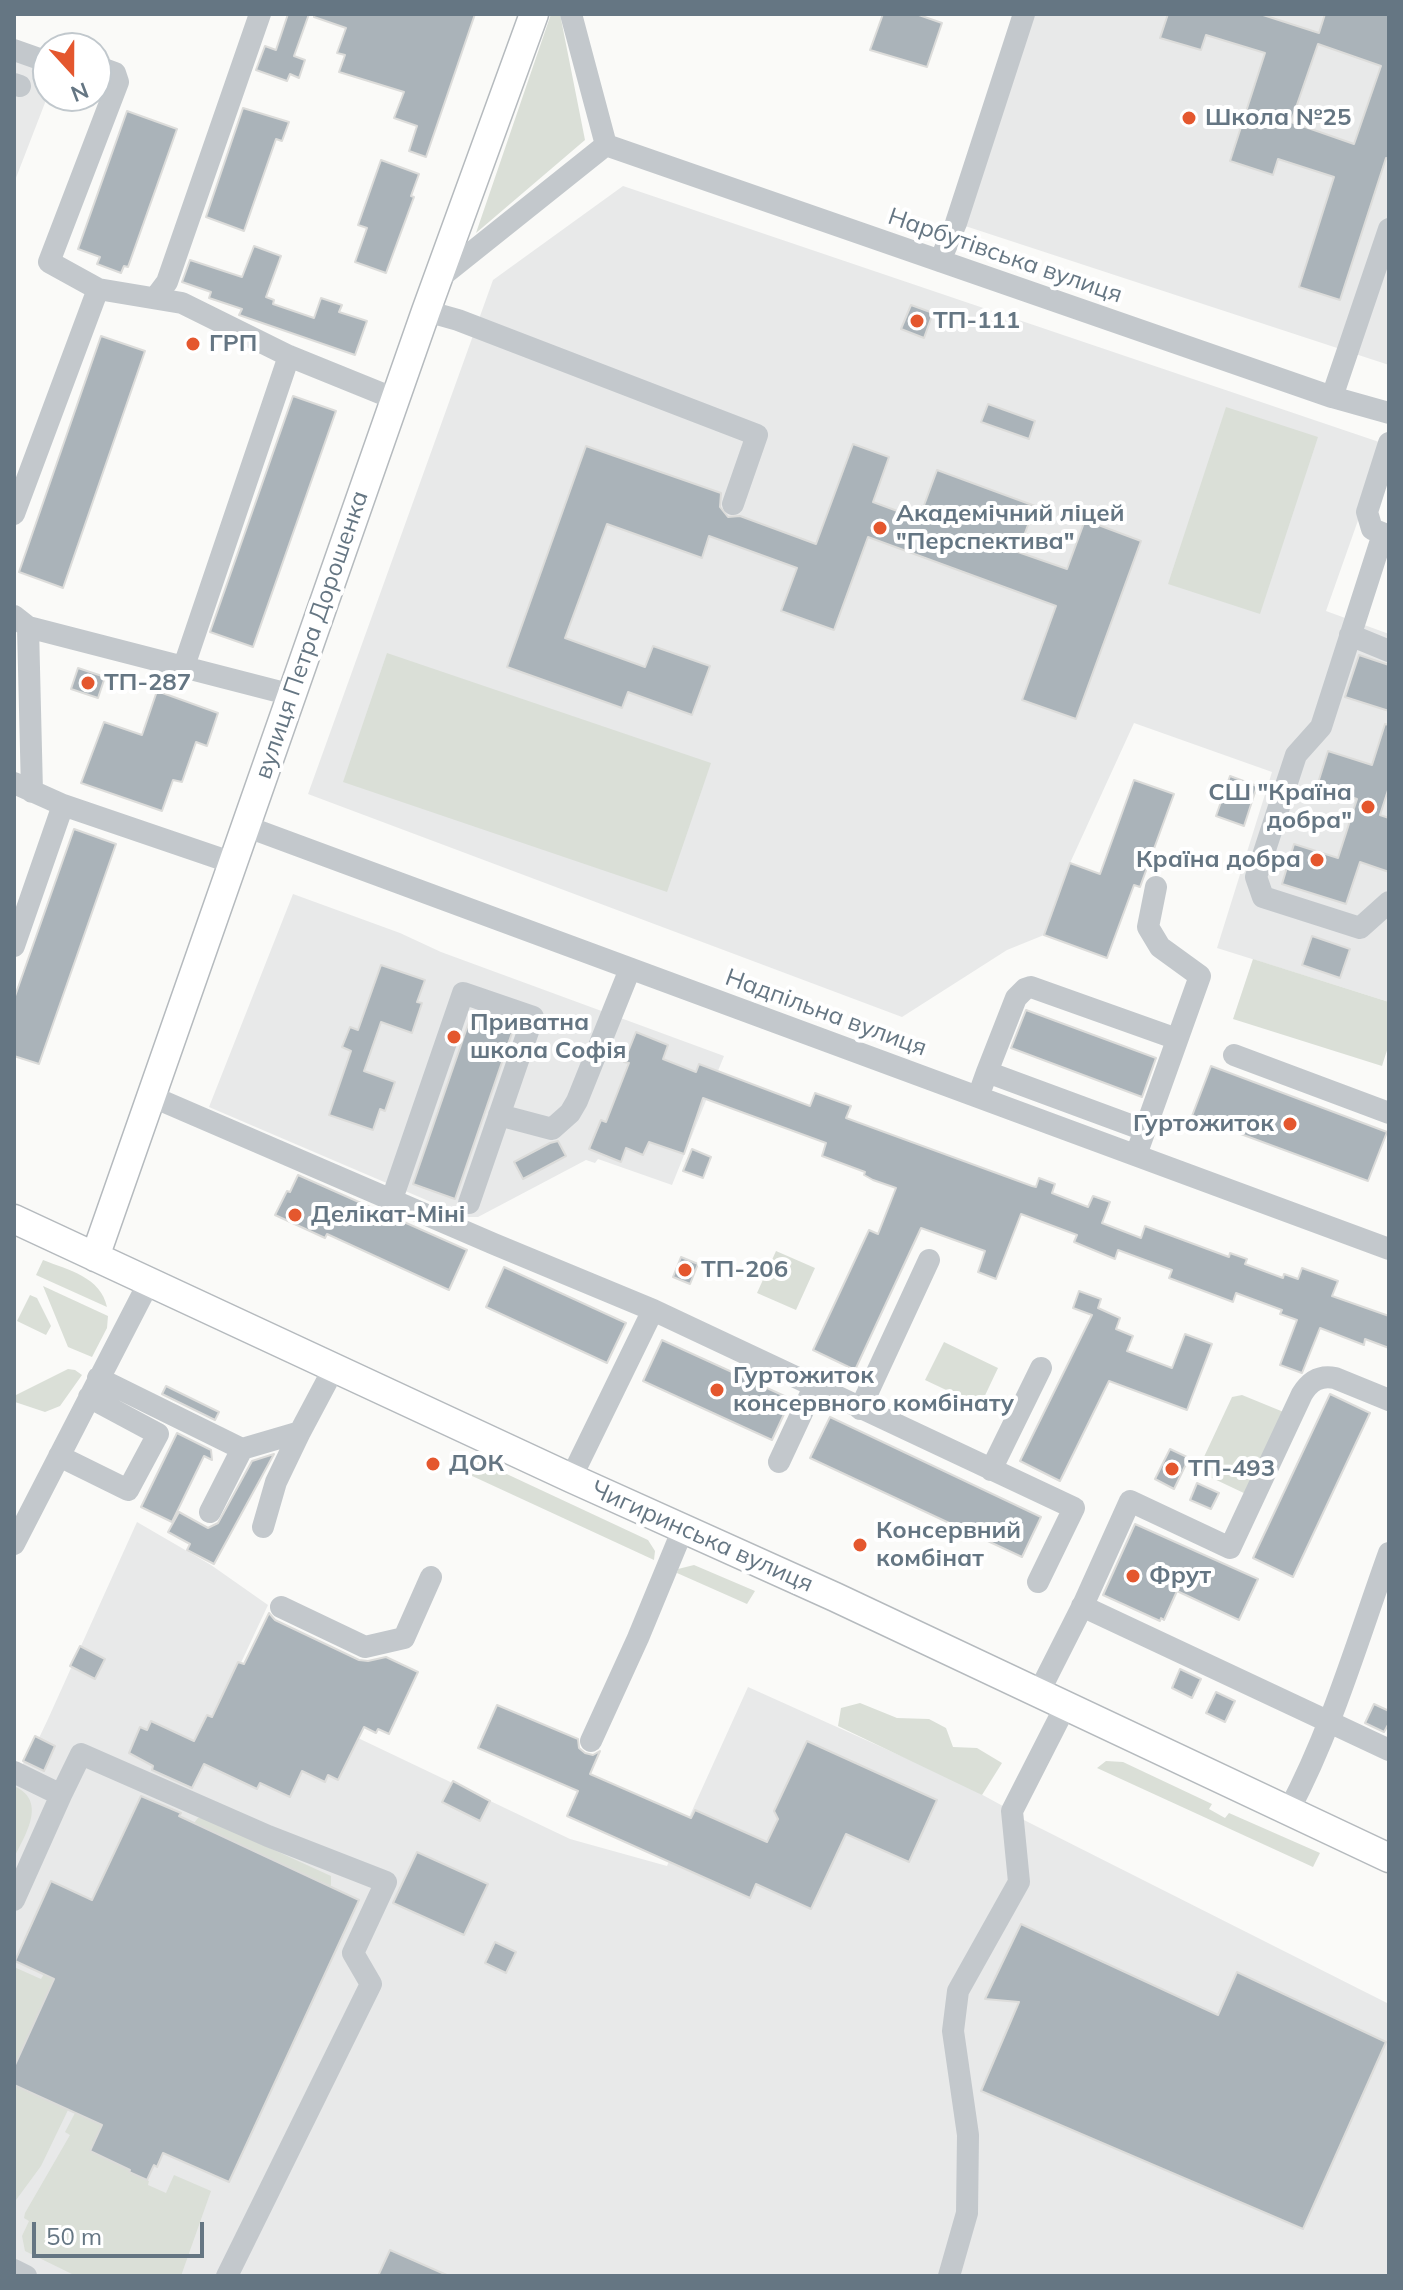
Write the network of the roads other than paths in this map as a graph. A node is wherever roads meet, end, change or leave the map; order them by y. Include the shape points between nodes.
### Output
1 (260, 14) edge
2 (534, 14) edge
3 (571, 14) edge
4 (1024, 14) edge
5 (112, 72) edge
6 (112, 95) edge
7 (106, 112) edge
8 (606, 145) junction
9 (1389, 229) edge
10 (940, 261) junction
11 (437, 280) junction
12 (98, 289) junction
13 (155, 298) junction
14 (426, 311) junction
15 (289, 356) junction
16 (1332, 397) junction
17 (395, 399) junction
18 (1389, 413) edge
19 (1389, 443) edge
20 (733, 504) dead end
21 (14, 514) edge
22 (1386, 535) edge
23 (21, 622) edge
24 (1350, 635) junction
25 (1389, 651) edge
26 (184, 666) junction
27 (292, 695) junction
28 (23, 788) edge
29 (63, 805) junction
30 (245, 826) junction
31 (233, 863) junction
32 (1156, 887) dead end
33 (1389, 902) edge
34 (14, 946) edge
35 (630, 969) junction
36 (1177, 1039) junction
37 (1234, 1055) dead end
38 (987, 1072) junction
39 (153, 1097) junction
40 (978, 1097) junction
41 (1389, 1113) edge
42 (499, 1115) junction
43 (1144, 1130) junction
44 (1136, 1155) junction
45 (392, 1199) junction
46 (469, 1203) dead end
47 (14, 1219) edge
48 (1389, 1249) edge
49 (95, 1257) junction
50 (929, 1260) dead end
51 (149, 1282) junction
52 (653, 1310) junction
53 (334, 1368) junction
54 (1041, 1368) dead end
55 (94, 1387) junction
56 (814, 1387) junction
57 (1389, 1400) edge
58 (860, 1409) junction
59 (300, 1432) junction
60 (242, 1449) junction
61 (59, 1456) junction
62 (779, 1462) dead end
63 (991, 1470) junction
64 (571, 1478) junction
65 (210, 1512) dead end
66 (263, 1527) dead end
67 (683, 1529) junction
68 (14, 1544) edge
69 (1389, 1553) edge
70 (431, 1577) dead end
71 (1038, 1582) dead end
72 (1082, 1606) junction
73 (281, 1607) dead end
74 (1038, 1694) junction
75 (1065, 1707) junction
76 (1329, 1722) junction
77 (591, 1741) dead end
78 (1389, 1750) edge
79 (14, 1772) edge
80 (61, 1795) junction
81 (1289, 1810) junction
82 (1389, 1858) edge
83 (14, 1900) edge
84 (14, 2270) edge
85 (26, 2276) edge
86 (227, 2276) edge
87 (949, 2276) edge

1 - 13 street via 167,282
2 - 11 main road, вулиця Петра Дорошенка
3 - 8 street
4 - 10 street
5 - 6 street via 118,82
7 - 12 street via 49,262
8 - 10 street, Нарбутівська вулиця
8 - 11 street
9 - 16 street
10 - 16 street, Нарбутівська вулиця
11 - 14 main road, вулиця Петра Дорошенка
12 - 13 street
12 - 21 street
13 - 15 street via 182,303
14 - 17 main road, вулиця Петра Дорошенка
14 - 20 street via 757,435
15 - 17 street
15 - 26 street
16 - 18 street, Нарбутівська вулиця
17 - 27 main road, вулиця Петра Дорошенка
19 - 22 street via 1367,512 1372,529
22 - 24 street
23 - 26 street
23 - 28 street
24 - 25 street
24 - 33 street via 1321,727 1296,755 1256,877 1263,897 1360,928
26 - 27 street
27 - 30 main road, вулиця Петра Дорошенка
28 - 29 street
29 - 31 street
29 - 34 street
30 - 31 main road, вулиця Петра Дорошенка
30 - 35 street, Надпільна вулиця
31 - 39 main road, вулиця Петра Дорошенка
32 - 36 street via 1148,927 1160,947 1200,976
35 - 40 street, Надпільна вулиця
35 - 42 street via 570,1113 552,1129
36 - 38 street via 1031,987 1016,998
36 - 43 street
37 - 41 street
38 - 40 street
38 - 43 street
39 - 45 street
39 - 49 main road, вулиця Петра Дорошенка
40 - 44 street, Надпільна вулиця
42 - 45 street via 533,1017 463,993
42 - 46 street
43 - 44 street
44 - 48 street, Надпільна вулиця
45 - 52 street
47 - 49 main road, Чигиринська вулиця
49 - 51 main road, Чигиринська вулиця
50 - 58 street
51 - 53 main road, Чигиринська вулиця
51 - 55 street
52 - 56 street
52 - 64 street
53 - 59 street
53 - 64 main road, Чигиринська вулиця
54 - 63 street
55 - 60 street
55 - 61 street
55 - 61 street via 158,1434 128,1490
56 - 58 street
56 - 62 street
57 - 72 street via 1335,1378 1310,1383 1230,1548 1130,1501
58 - 63 street
59 - 60 street
59 - 66 street via 276,1482
60 - 65 street
61 - 68 street
63 - 71 street via 1074,1508
64 - 67 main road, Чигиринська вулиця
67 - 74 main road, Чигиринська вулиця
67 - 77 street
69 - 76 street
70 - 73 street via 404,1638 365,1647
72 - 74 street
72 - 76 street
74 - 75 main road, Чигиринська вулиця
75 - 81 main road, Чигиринська вулиця
75 - 87 street via 1012,1811 1019,1882 958,1991 953,2031 968,2135 967,2213
76 - 78 street
76 - 81 street
79 - 80 street
80 - 83 street
80 - 86 street via 81,1754 386,1882 353,1953 371,1984
81 - 82 main road, Чигиринська вулиця
84 - 85 street

